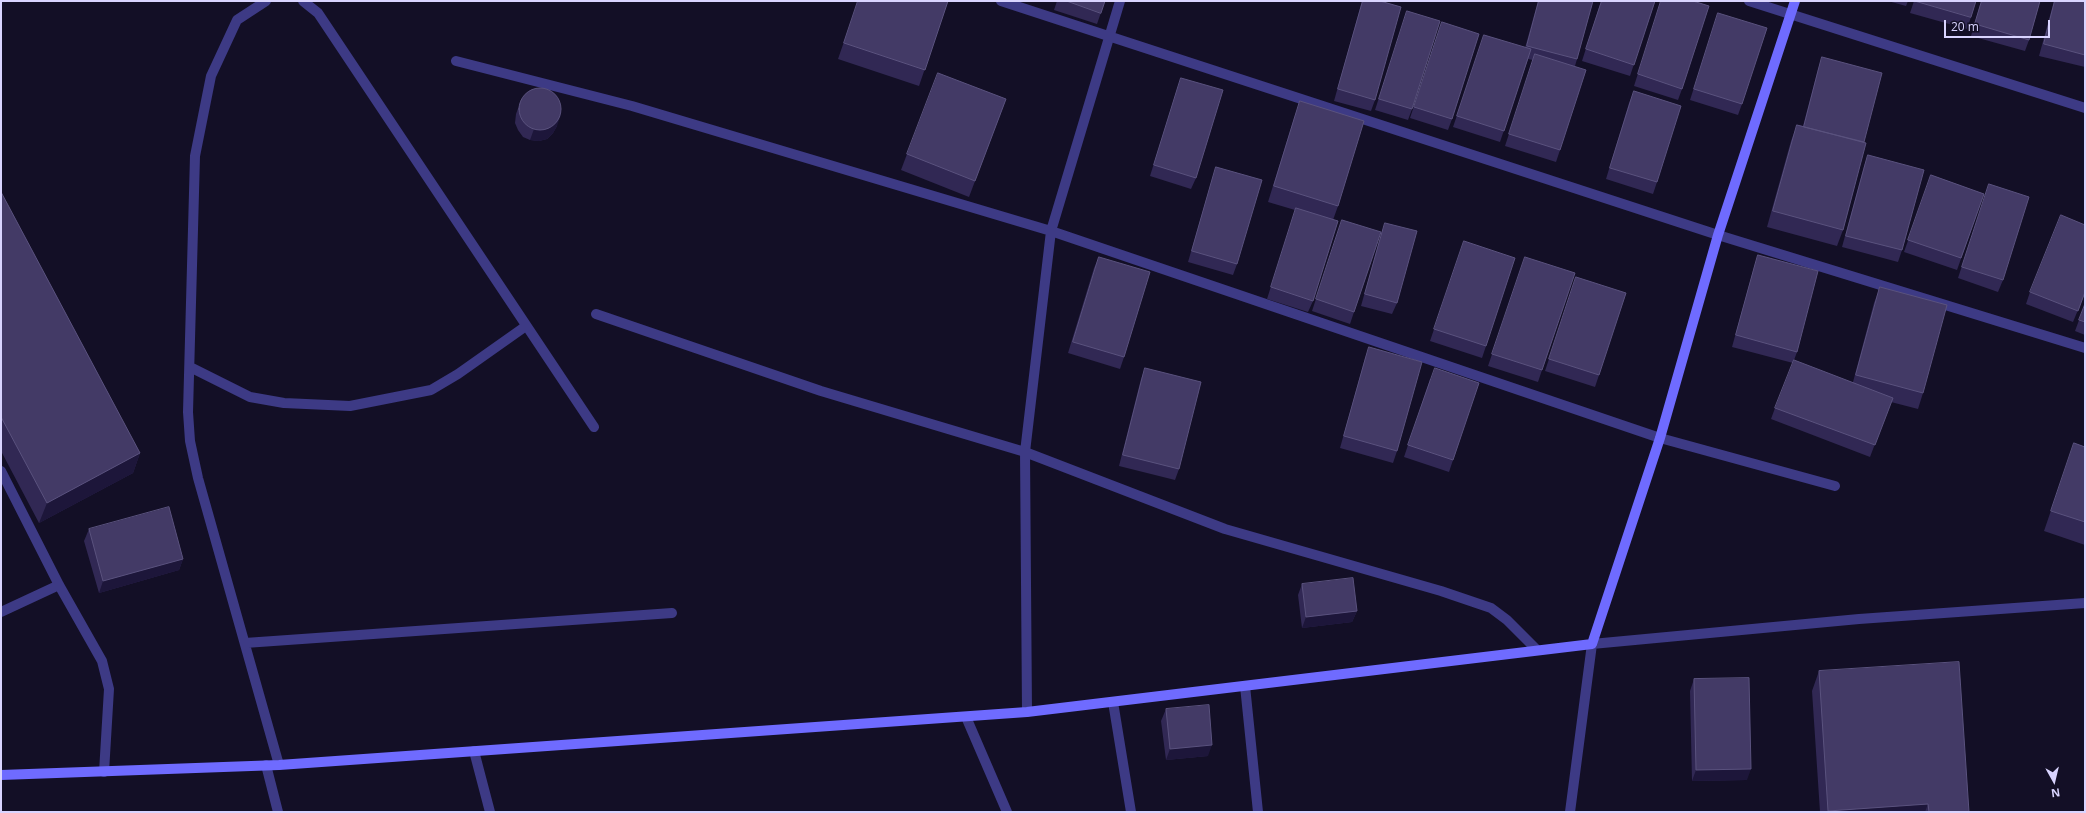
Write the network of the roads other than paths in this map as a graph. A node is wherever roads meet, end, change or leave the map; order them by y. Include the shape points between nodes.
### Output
1 (266, 1) edge
2 (303, 1) edge
3 (1001, 1) edge
4 (1120, 1) edge
5 (1749, 1) edge
6 (1795, 1) edge
7 (1791, 14) junction
8 (1109, 35) junction
9 (456, 61) dead end
10 (2085, 108) edge
11 (1051, 231) junction
12 (1718, 236) junction
13 (596, 314) dead end
14 (526, 326) junction
15 (2085, 348) edge
16 (190, 367) junction
17 (594, 427) dead end
18 (1660, 438) junction
19 (1025, 452) junction
20 (1, 471) edge
21 (1835, 486) dead end
22 (59, 585) junction
23 (2085, 603) edge
24 (1, 612) edge
25 (672, 613) dead end
26 (245, 643) junction
27 (1592, 644) junction
28 (1537, 650) junction
29 (1245, 686) junction
30 (1114, 702) junction
31 (1027, 712) junction
32 (966, 716) junction
33 (474, 751) junction
34 (266, 765) junction
35 (279, 765) junction
36 (104, 772) junction
37 (1, 775) edge
38 (278, 812) edge
39 (490, 812) edge
40 (1007, 812) edge
41 (1131, 812) edge
42 (1258, 812) edge
43 (1570, 812) edge

1 - 16 street via 237,20 211,76 194,156
2 - 14 street via 318,13
3 - 8 street
4 - 8 street
5 - 7 street
6 - 7 street
7 - 10 street
7 - 12 street
8 - 11 street
8 - 12 street
9 - 11 street via 632,106
11 - 18 street
11 - 19 street
12 - 15 street
12 - 18 street
13 - 19 street via 821,391
14 - 16 street via 431,390 350,406 284,403 250,397
14 - 17 street
16 - 26 street via 190,441 198,478
18 - 21 street
18 - 27 street
19 - 28 street via 1225,529 1441,591 1491,608
19 - 31 street
20 - 22 street
22 - 24 street
22 - 36 street via 102,661 108,678
23 - 27 street via 1859,619
25 - 26 street
26 - 35 street
27 - 28 street
27 - 43 street
28 - 29 street
29 - 30 street
29 - 42 street
30 - 31 street
30 - 41 street
31 - 32 street
32 - 33 street
32 - 40 street
33 - 35 street
33 - 39 street
34 - 35 street
34 - 36 street
34 - 38 street
36 - 37 street

